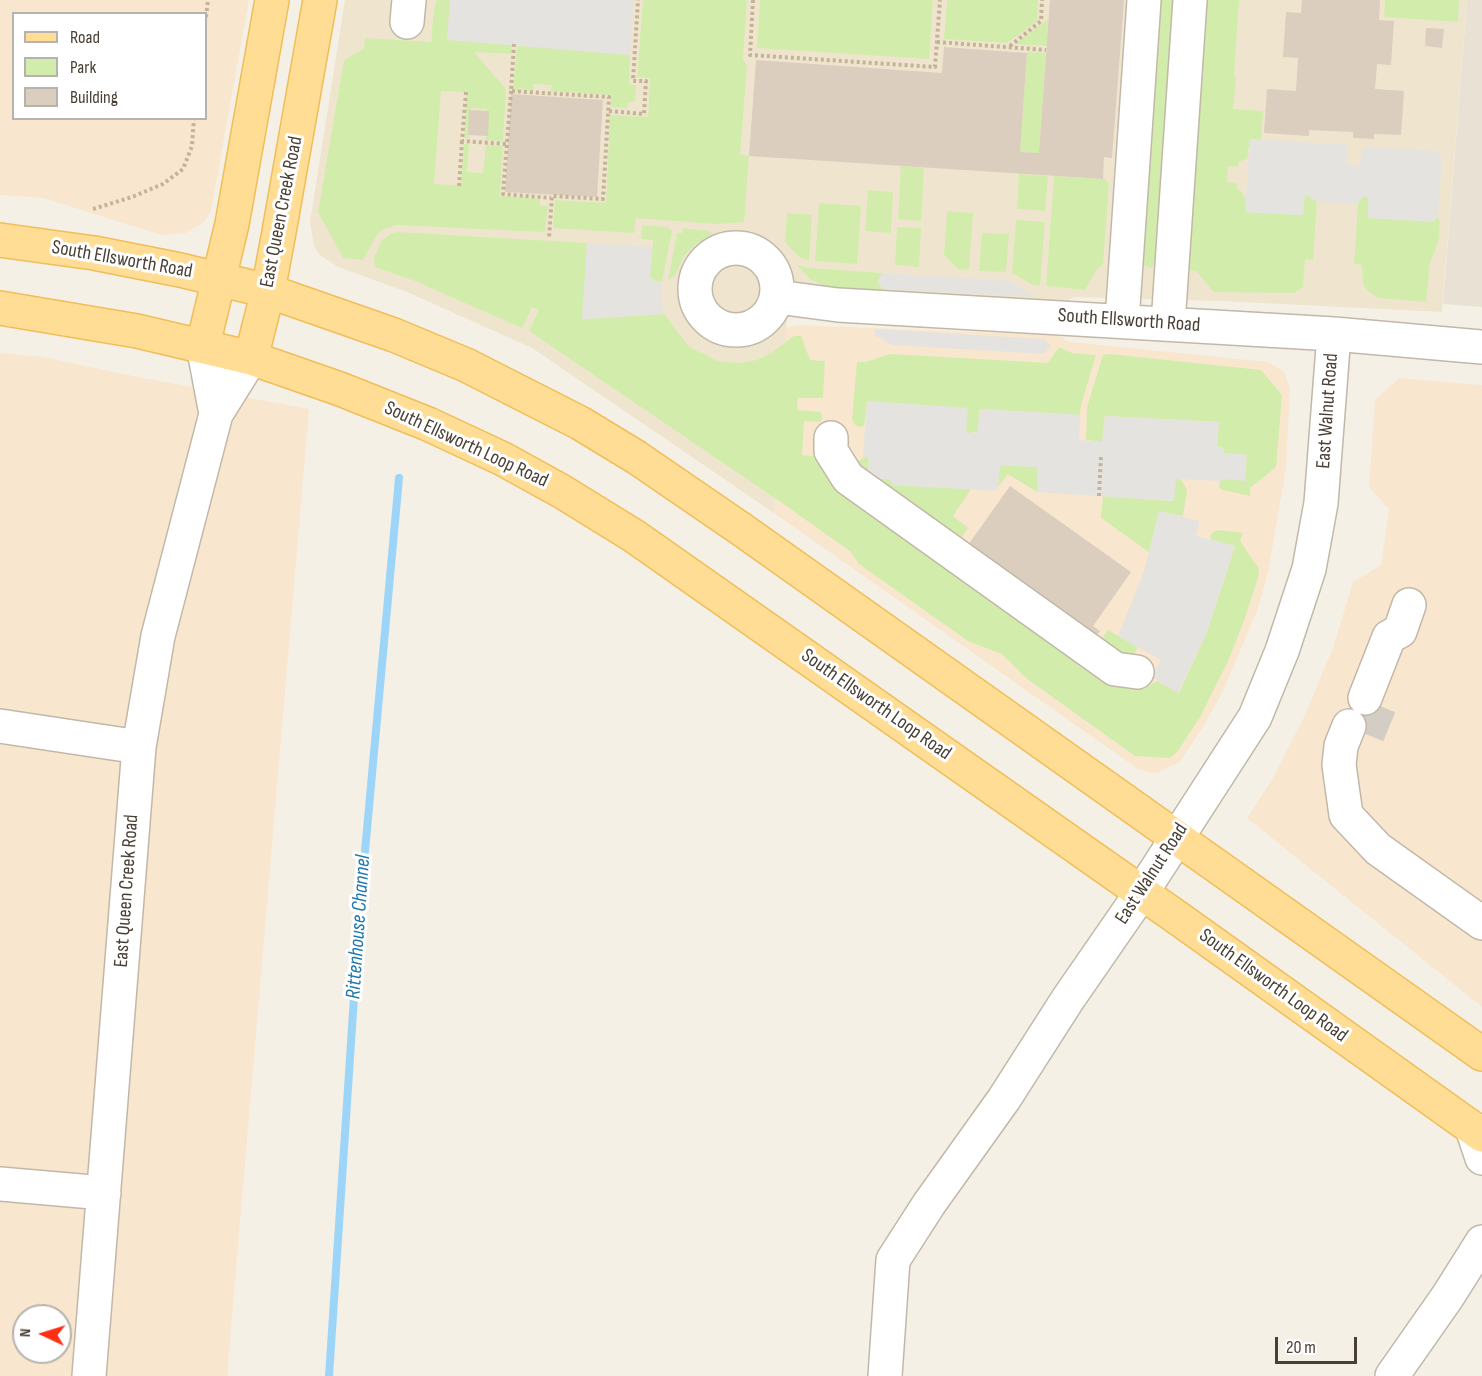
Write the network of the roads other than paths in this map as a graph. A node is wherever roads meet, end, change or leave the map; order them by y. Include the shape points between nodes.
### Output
1 (272, 0) edge
2 (320, 0) edge
3 (1144, 0) edge
4 (1190, 0) edge
5 (0, 240) edge
6 (243, 285) junction
7 (777, 297) dead end
8 (0, 308) edge
9 (1122, 321) junction
10 (1167, 324) junction
11 (1334, 334) junction
12 (1482, 347) edge
13 (227, 351) junction
14 (216, 414) junction
15 (831, 438) dead end
16 (1405, 618) dead end
17 (1137, 672) dead end
18 (0, 726) edge
19 (140, 747) junction
20 (1176, 836) junction
21 (1142, 892) junction
22 (1482, 923) edge
23 (1482, 1054) edge
24 (1479, 1140) edge
25 (0, 1184) edge
26 (104, 1193) junction
27 (1479, 1253) edge
28 (89, 1376) edge
29 (885, 1376) edge
30 (1392, 1376) edge

1 - 6 main road, East Queen Creek Road via 232,224
2 - 6 main road, East Queen Creek Road
3 - 9 street
4 - 10 street
5 - 6 main road, South Ellsworth Road via 94,253
6 - 13 main road, East Queen Creek Road
6 - 13 main road, East Queen Creek Road
6 - 20 main road via 394,335 466,365 570,418 636,457
7 - 9 street, South Ellsworth Road via 838,305
8 - 13 main road
9 - 10 street, South Ellsworth Road
10 - 11 street, South Ellsworth Road
11 - 12 street, South Ellsworth Road
11 - 20 street, East Walnut Road via 1321,503 1309,569 1255,717
13 - 14 street, East Queen Creek Road
13 - 14 street, East Queen Creek Road
13 - 21 main road, South Ellsworth Loop Road via 428,424 561,491 634,536
14 - 19 street, East Queen Creek Road via 158,636
15 - 17 street via 831,451 848,478 1115,669
16 - 22 street via 1403,643 1365,716 1356,757 1339,765 1346,815 1378,849
18 - 19 street
19 - 26 street, East Queen Creek Road
20 - 21 street, East Walnut Road
20 - 23 main road
21 - 24 main road, South Ellsworth Loop Road
21 - 29 street, East Walnut Road via 893,1260
25 - 26 street
26 - 28 street, East Queen Creek Road
27 - 30 street

